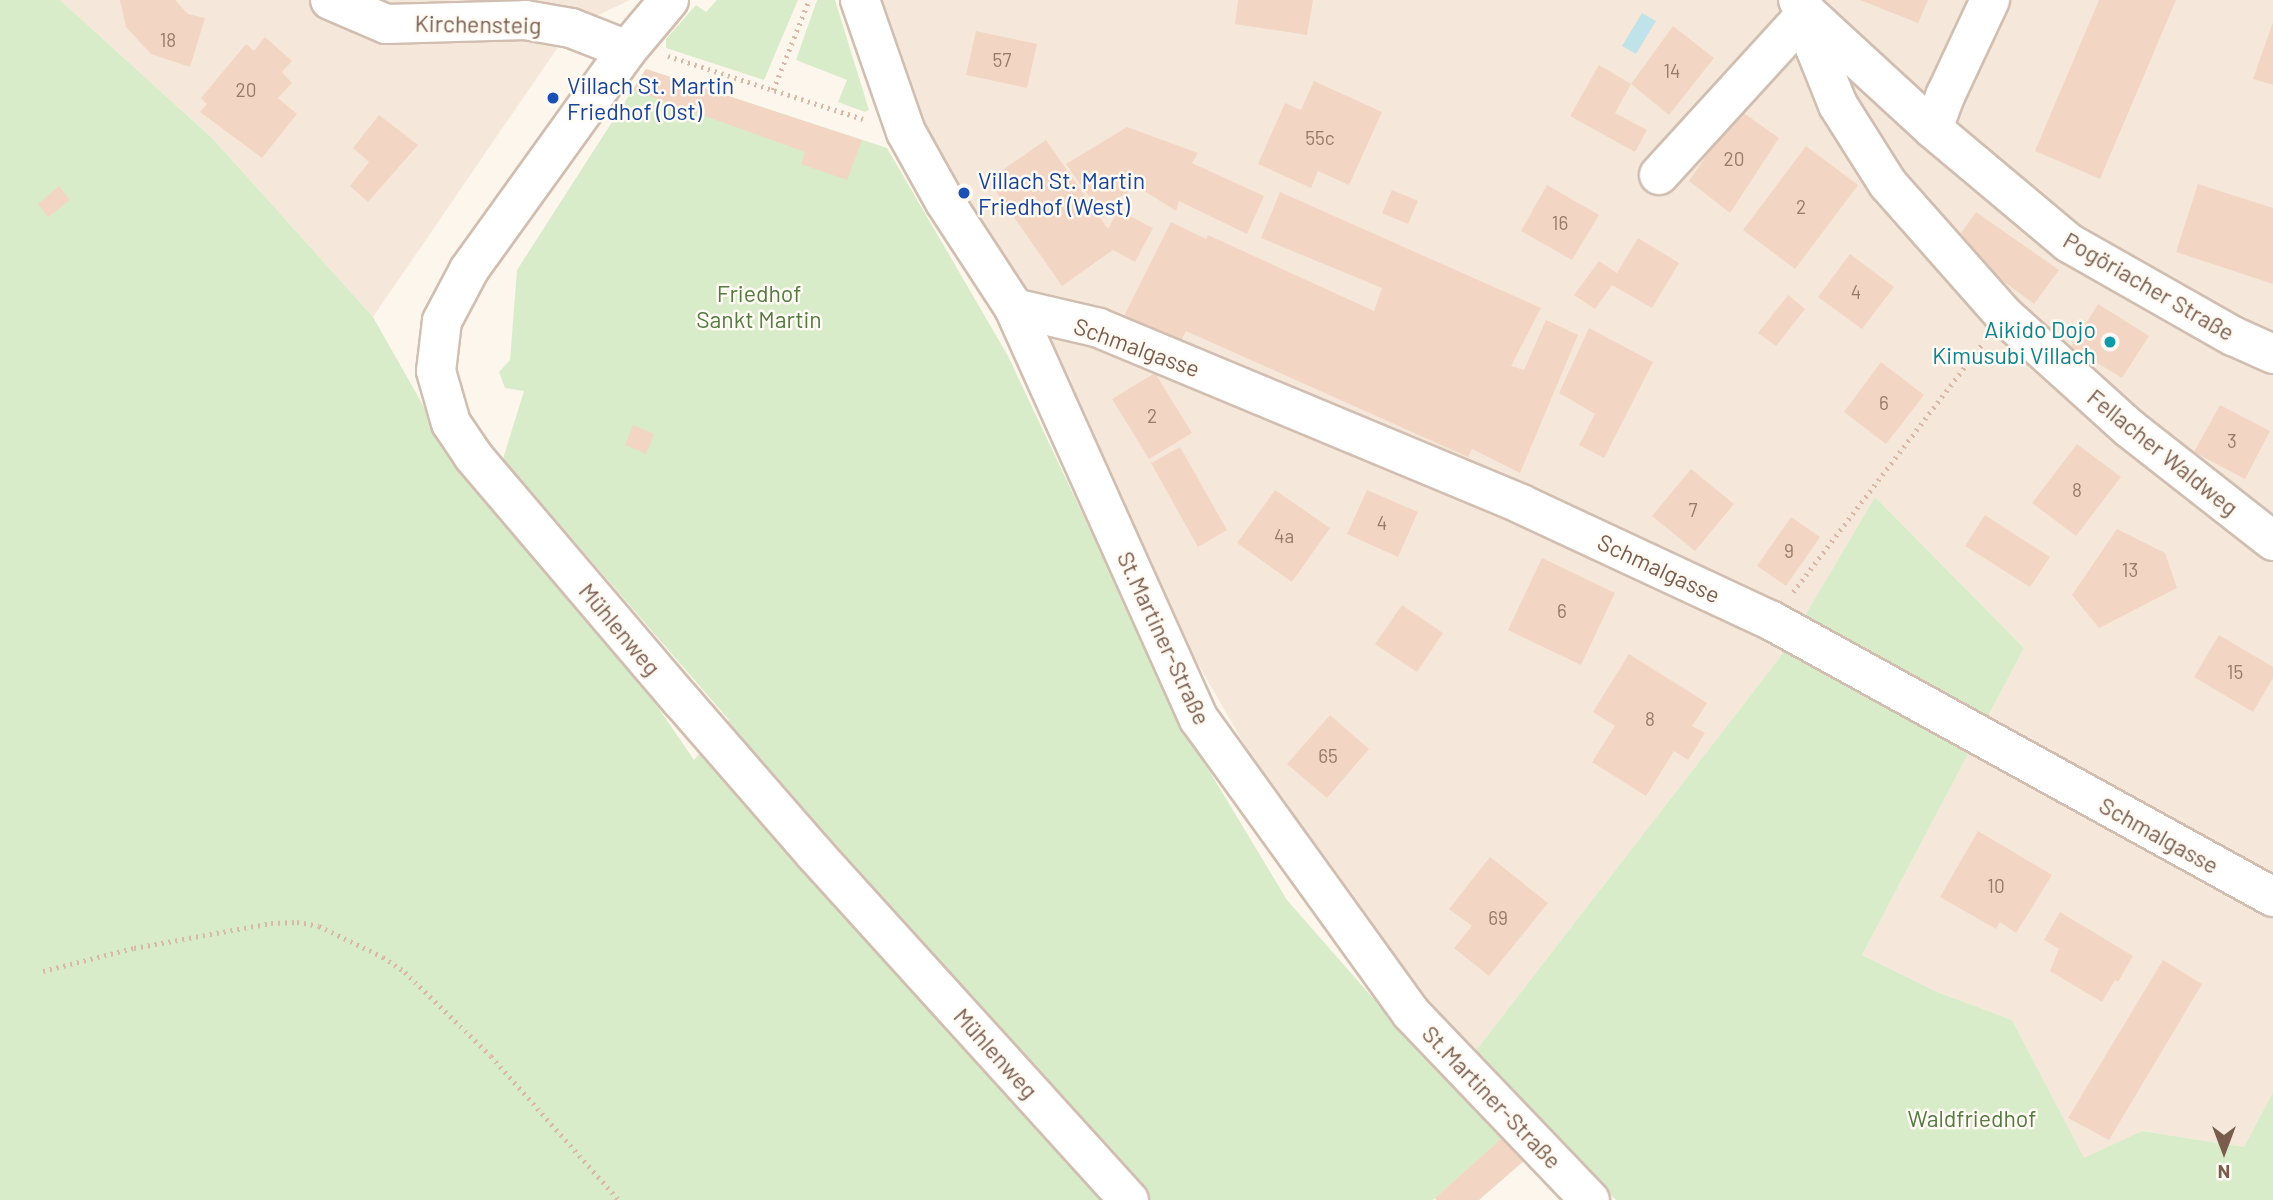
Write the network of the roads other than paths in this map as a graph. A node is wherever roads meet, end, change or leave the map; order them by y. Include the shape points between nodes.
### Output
1 (330, 0) edge
2 (670, 0) edge
3 (860, 0) edge
4 (1990, 0) edge
5 (1808, 13) edge
6 (644, 52) junction
7 (1933, 129) junction
8 (1659, 175) dead end
9 (1014, 308) junction
10 (2273, 354) edge
11 (2273, 541) edge
12 (2273, 897) edge
13 (1129, 1200) edge
14 (1590, 1200) edge

1 - 6 street, Kirchensteig via 386,24 525,20 571,28
2 - 6 street, Mühlenweg
3 - 9 street, St.Martiner-Straße via 906,132
4 - 7 street
5 - 7 street, Pogöriacher Straße
5 - 8 street
5 - 11 street, Fellacher Waldweg via 1815,48 1838,105 1881,173 2004,315 2129,428
6 - 13 street, Mühlenweg via 469,270 442,321 436,371 451,423 473,456 708,731
7 - 10 street, Pogöriacher Straße via 2069,243
9 - 12 street, Schmalgasse via 1112,333 1521,504 1772,621
9 - 14 street, St.Martiner-Straße via 1199,719 1410,1013

